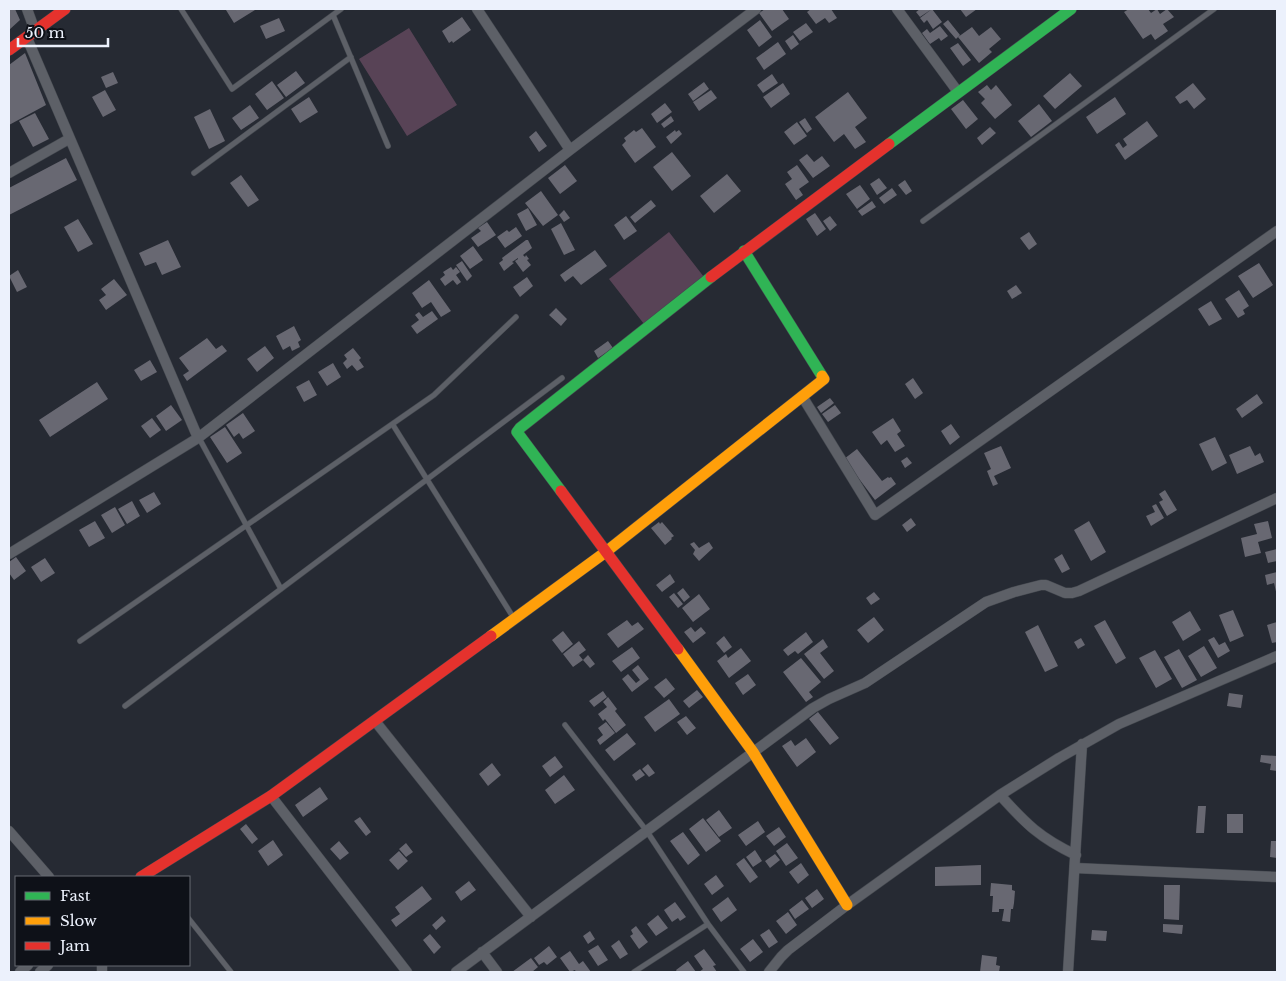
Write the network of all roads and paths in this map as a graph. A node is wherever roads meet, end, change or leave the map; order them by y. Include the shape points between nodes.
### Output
1 (27, 9) edge
2 (65, 9) edge
3 (181, 9) edge
4 (341, 9) edge
5 (477, 9) edge
6 (756, 9) edge
7 (897, 9) edge
8 (1070, 9) edge
9 (1214, 9) edge
10 (332, 15) junction
11 (31, 35) junction
12 (9, 50) edge
13 (351, 57) junction
14 (958, 92) junction
15 (69, 139) junction
16 (388, 146) dead end
17 (570, 150) junction
18 (9, 173) edge
19 (194, 173) dead end
20 (923, 221) dead end
21 (1277, 231) edge
22 (744, 251) junction
23 (516, 317) dead end
24 (562, 378) dead end
25 (802, 396) junction
26 (393, 425) junction
27 (198, 438) junction
28 (428, 479) junction
29 (1277, 501) edge
30 (246, 526) junction
31 (607, 551) junction
32 (9, 554) edge
33 (282, 589) junction
34 (514, 619) junction
35 (80, 641) dead end
36 (1277, 656) edge
37 (126, 706) dead end
38 (375, 721) junction
39 (564, 725) dead end
40 (1082, 744) junction
41 (753, 752) junction
42 (1000, 795) junction
43 (271, 796) junction
44 (646, 830) junction
45 (9, 831) edge
46 (1076, 855) junction
47 (1075, 868) junction
48 (149, 875) edge
49 (48, 876) edge
50 (1277, 877) edge
51 (847, 905) junction
52 (531, 917) junction
53 (190, 920) edge
54 (708, 924) junction
55 (482, 952) junction
56 (231, 972) edge
57 (407, 972) edge
58 (456, 972) edge
59 (497, 972) edge
60 (634, 972) edge
61 (744, 972) edge
62 (769, 972) edge
63 (1068, 972) edge

1 - 11 street
2 - 11 street
3 - 10 lane via 232,89
4 - 10 lane
5 - 17 street
6 - 17 street
7 - 14 street
8 - 14 street
9 - 20 lane
10 - 13 lane
11 - 12 street
11 - 15 street
13 - 16 lane
13 - 19 lane
14 - 22 street
15 - 18 street
15 - 27 street
17 - 27 street
21 - 25 street via 875,515
22 - 25 street via 824,378
22 - 31 street via 518,432
23 - 26 lane via 434,395
24 - 28 lane
25 - 31 street
26 - 28 lane
26 - 30 lane
27 - 30 lane
27 - 32 street
28 - 33 lane
28 - 34 lane
29 - 41 street via 1078,591 1065,593 1041,585 986,602 865,683 818,704
30 - 33 lane
30 - 35 lane
31 - 34 street
31 - 41 street
33 - 37 lane
34 - 38 street
36 - 40 street via 1119,724
38 - 43 street
38 - 52 street
39 - 44 lane
40 - 42 street
40 - 46 street
41 - 44 street
41 - 51 street
42 - 46 street via 1038,834
42 - 51 street
43 - 48 street
43 - 57 street
44 - 52 street
44 - 54 lane
45 - 49 street
46 - 47 street
47 - 50 street
47 - 63 street
51 - 62 street via 788,950
52 - 55 street
53 - 56 lane
54 - 60 lane
54 - 61 lane
55 - 58 street
55 - 59 street

